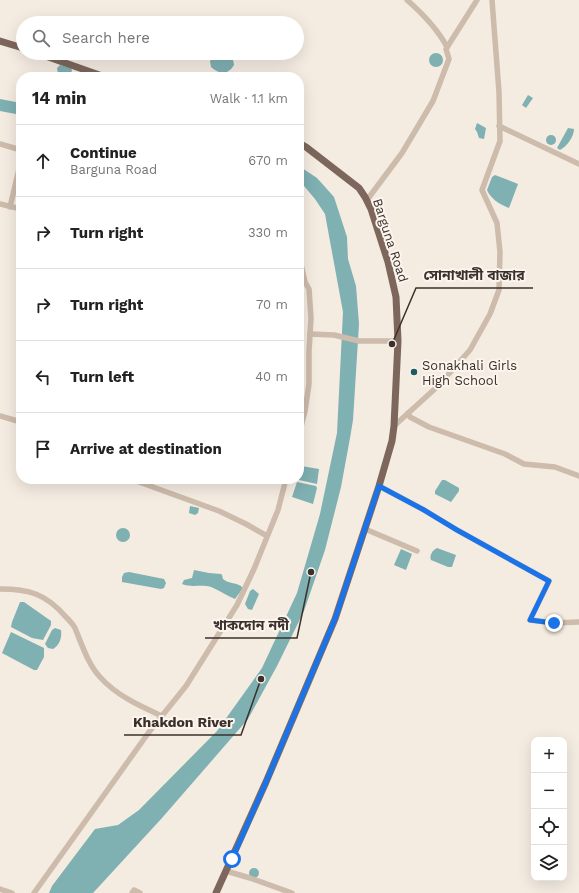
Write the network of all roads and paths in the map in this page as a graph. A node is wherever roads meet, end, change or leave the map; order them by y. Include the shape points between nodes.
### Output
1 (408, 0) edge
2 (477, 0) edge
3 (492, 0) edge
4 (0, 41) edge
5 (16, 46) edge
6 (446, 47) junction
7 (57, 60) edge
8 (91, 72) edge
9 (499, 126) junction
10 (0, 144) edge
11 (304, 146) edge
12 (16, 149) edge
13 (579, 164) edge
14 (16, 182) edge
15 (367, 200) junction
16 (0, 204) edge
17 (10, 207) junction
18 (16, 208) edge
19 (304, 278) edge
20 (310, 334) junction
21 (398, 341) junction
22 (408, 413) junction
23 (0, 416) edge
24 (304, 418) edge
25 (16, 421) edge
26 (394, 426) junction
27 (579, 476) edge
28 (145, 484) edge
29 (285, 484) edge
30 (379, 486) junction
31 (364, 529) junction
32 (267, 536) junction
33 (417, 551) dead end
34 (0, 589) edge
35 (579, 622) edge
36 (162, 716) junction
37 (226, 871) junction
38 (0, 888) edge
39 (36, 892) edge
40 (12, 893) edge
41 (132, 893) edge
42 (140, 893) edge
43 (216, 893) edge
44 (292, 893) edge

1 - 6 street via 433,25
2 - 6 street
3 - 9 street
4 - 5 main road
6 - 15 street via 449,59 433,101 402,153
7 - 8 main road
9 - 13 street
9 - 22 street via 500,141 482,190 497,223 500,252 499,290 490,314 470,350 438,386
10 - 12 street
11 - 15 main road, Barguna Road via 359,188
14 - 17 street
15 - 21 main road, Barguna Road via 388,262 396,297
16 - 17 street
17 - 18 street
19 - 20 street via 309,289 311,306
20 - 21 street via 360,341
20 - 24 street via 309,384
21 - 26 main road, Barguna Road
22 - 26 street
22 - 27 street via 410,418 429,427 505,454 524,464 555,467
23 - 25 street
26 - 30 main road, Barguna Road
28 - 32 street via 219,511
29 - 32 street via 278,510
30 - 31 main road, Barguna Road
30 - 35 street via 549,581 530,620 554,623
31 - 33 street
31 - 37 main road, Barguna Road via 335,619
32 - 36 street via 237,605 186,686
34 - 36 street via 26,591 47,599 74,626 99,677 114,691
36 - 39 street
37 - 43 main road, Barguna Road
37 - 44 street
38 - 40 street
41 - 42 street via 134,890

